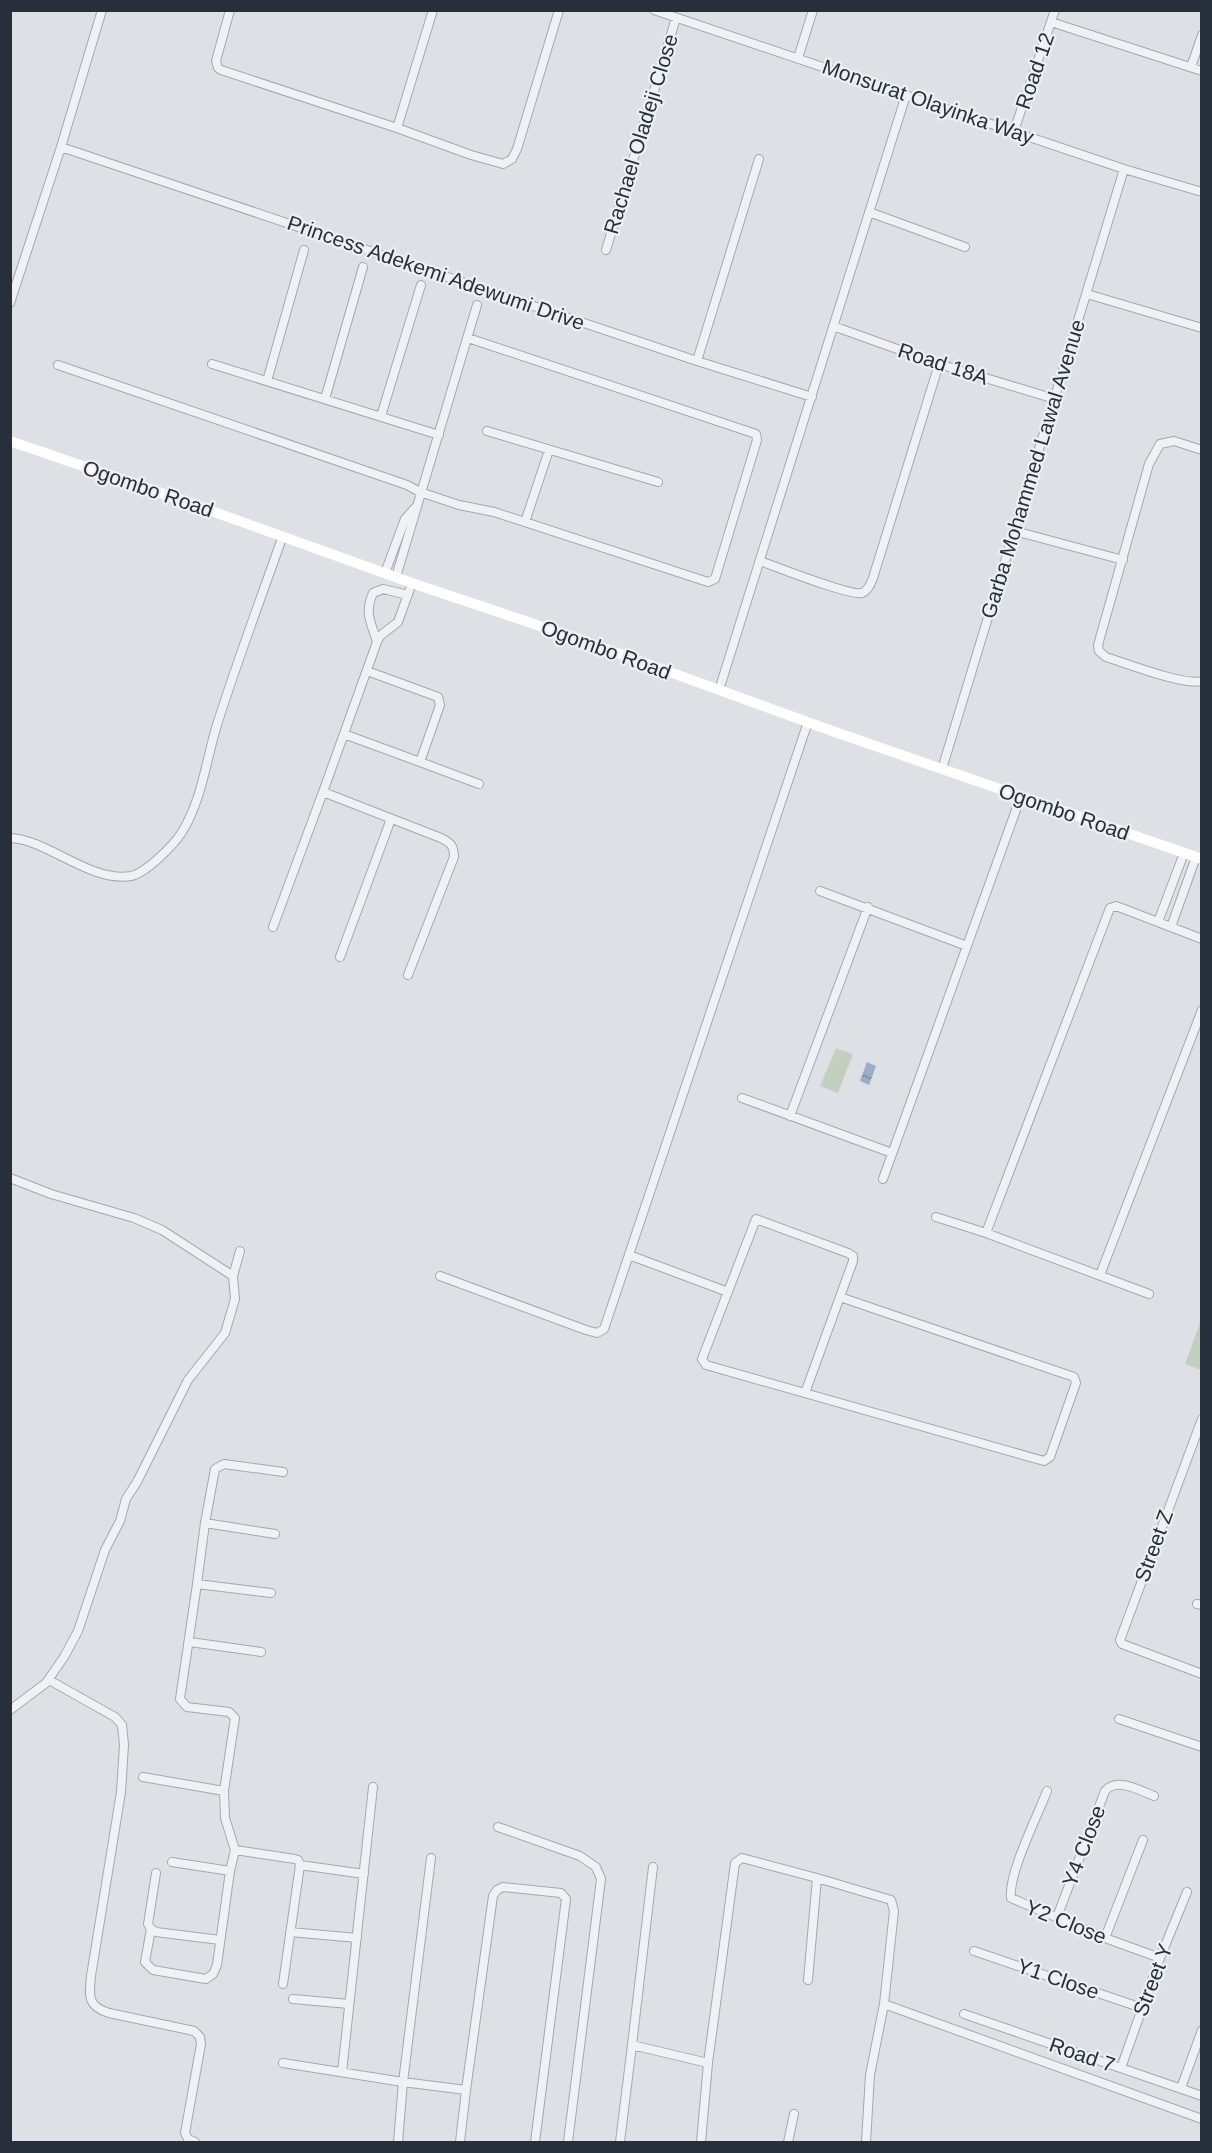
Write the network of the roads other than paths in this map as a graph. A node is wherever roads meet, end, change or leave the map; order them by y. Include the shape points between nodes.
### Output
1 (102, 10) edge
2 (230, 10) edge
3 (433, 10) edge
4 (559, 10) edge
5 (654, 10) edge
6 (813, 10) edge
7 (1055, 10) edge
8 (676, 18) junction
9 (1051, 22) junction
10 (1202, 34) edge
11 (798, 58) junction
12 (1191, 68) junction
13 (1202, 71) edge
14 (906, 95) junction
15 (397, 128) junction
16 (1014, 131) junction
17 (61, 147) junction
18 (759, 159) dead end
19 (1124, 169) junction
20 (1202, 192) edge
21 (869, 212) junction
22 (965, 247) dead end
23 (304, 250) dead end
24 (606, 250) dead end
25 (363, 267) dead end
26 (13, 283) edge
27 (421, 285) dead end
28 (1087, 294) junction
29 (10, 303) edge
30 (477, 305) dead end
31 (833, 326) junction
32 (1202, 327) edge
33 (468, 338) junction
34 (697, 360) junction
35 (212, 364) dead end
36 (939, 364) junction
37 (58, 366) dead end
38 (267, 381) junction
39 (812, 397) junction
40 (325, 399) junction
41 (1055, 399) junction
42 (381, 416) junction
43 (487, 431) dead end
44 (439, 435) junction
45 (10, 441) edge
46 (549, 450) junction
47 (1202, 450) edge
48 (658, 482) dead end
49 (420, 492) junction
50 (525, 522) junction
51 (1015, 531) junction
52 (282, 538) junction
53 (1123, 560) junction
54 (760, 561) junction
55 (391, 575) junction
56 (412, 583) junction
57 (408, 595) junction
58 (377, 642) junction
59 (367, 671) junction
60 (1202, 681) edge
61 (719, 690) junction
62 (807, 722) junction
63 (344, 734) junction
64 (420, 762) junction
65 (942, 770) junction
66 (479, 784) dead end
67 (323, 792) junction
68 (1021, 796) junction
69 (391, 819) junction
70 (10, 838) edge
71 (1184, 854) junction
72 (1199, 858) edge
73 (820, 891) dead end
74 (868, 908) junction
75 (1158, 922) junction
76 (273, 927) dead end
77 (1171, 927) junction
78 (1202, 939) edge
79 (967, 946) junction
80 (340, 957) dead end
81 (408, 975) dead end
82 (1202, 1010) edge
83 (742, 1098) dead end
84 (790, 1116) junction
85 (892, 1152) junction
86 (10, 1178) edge
87 (883, 1179) dead end
88 (936, 1217) dead end
89 (986, 1233) junction
90 (240, 1251) dead end
91 (629, 1255) junction
92 (1100, 1275) junction
93 (233, 1276) junction
94 (440, 1276) dead end
95 (728, 1292) junction
96 (1149, 1294) dead end
97 (840, 1297) junction
98 (805, 1393) junction
99 (1202, 1419) edge
100 (283, 1472) dead end
101 (205, 1523) junction
102 (275, 1534) dead end
103 (197, 1584) junction
104 (271, 1593) dead end
105 (190, 1642) junction
106 (261, 1652) dead end
107 (1202, 1674) edge
108 (49, 1680) junction
109 (10, 1710) edge
110 (1119, 1719) dead end
111 (1202, 1747) edge
112 (143, 1777) dead end
113 (373, 1787) dead end
114 (224, 1791) junction
115 (1047, 1791) dead end
116 (1154, 1796) dead end
117 (498, 1827) dead end
118 (1143, 1840) dead end
119 (234, 1850) junction
120 (431, 1858) dead end
121 (172, 1862) dead end
122 (300, 1865) junction
123 (653, 1867) dead end
124 (230, 1871) junction
125 (156, 1873) dead end
126 (364, 1874) junction
127 (817, 1878) junction
128 (1187, 1892) dead end
129 (1057, 1917) junction
130 (151, 1929) junction
131 (290, 1932) junction
132 (357, 1938) junction
133 (1105, 1938) junction
134 (220, 1940) junction
135 (974, 1951) dead end
136 (1160, 1958) junction
137 (808, 1980) dead end
138 (283, 1984) dead end
139 (293, 1999) dead end
140 (349, 2004) junction
141 (884, 2004) junction
142 (1142, 2008) junction
143 (964, 2014) dead end
144 (1202, 2030) edge
145 (632, 2045) junction
146 (283, 2063) dead end
147 (708, 2063) junction
148 (1121, 2068) junction
149 (342, 2072) junction
150 (403, 2082) junction
151 (1181, 2088) junction
152 (466, 2091) junction
153 (1202, 2096) edge
154 (794, 2114) dead end
155 (1202, 2119) edge
156 (195, 2142) edge
157 (398, 2142) edge
158 (460, 2142) edge
159 (536, 2142) edge
160 (568, 2142) edge
161 (620, 2142) edge
162 (701, 2142) edge
163 (788, 2142) edge
164 (866, 2142) edge

1 - 17 street
2 - 15 street via 216,61 218,68
3 - 15 street
4 - 15 street via 517,149 509,162 495,163
5 - 8 street, Monsurat Olayinka Way
6 - 11 street
7 - 9 street, Road 12
8 - 11 street, Monsurat Olayinka Way
8 - 24 street, Rachael Oladeji Close
9 - 12 street
9 - 16 street, Road 12
10 - 12 street
11 - 14 street, Monsurat Olayinka Way
12 - 13 street
14 - 16 street, Monsurat Olayinka Way
14 - 21 street
16 - 19 street, Monsurat Olayinka Way
17 - 26 street
17 - 34 street, Princess Adekemi Adewumi Drive
18 - 34 street
19 - 20 street, Monsurat Olayinka Way
19 - 28 street, Garba Mohammed Lawal Avenue
21 - 22 street
21 - 31 street
23 - 38 street
25 - 40 street
26 - 29 street
27 - 42 street
28 - 32 street
28 - 41 street, Garba Mohammed Lawal Avenue
30 - 33 street
31 - 36 street, Road 18A
31 - 39 street
33 - 44 street
33 - 50 street via 753,432 757,437 717,575 711,582
34 - 39 street, Princess Adekemi Adewumi Drive
35 - 38 street
36 - 41 street, Road 18A
36 - 54 street via 873,578 865,591 854,593
37 - 49 street
38 - 40 street
39 - 54 street
40 - 42 street
41 - 51 street, Garba Mohammed Lawal Avenue
42 - 44 street
43 - 46 street
44 - 49 street
45 - 52 main road, Ogombo Road
46 - 48 street
46 - 50 street
47 - 53 street via 1174,441 1160,444 1149,464
49 - 50 street
49 - 55 street via 414,521
51 - 53 street
51 - 65 street, Garba Mohammed Lawal Avenue
52 - 55 main road, Ogombo Road
52 - 70 street via 217,726 194,808 175,841 154,862 130,876 88,869 37,845
53 - 60 street via 1099,651 1106,657 1180,680
54 - 61 street
55 - 56 main road, Ogombo Road
56 - 57 street
56 - 61 main road, Ogombo Road
57 - 58 street via 398,622
57 - 58 street via 383,589 373,593 368,612
58 - 59 street
59 - 63 street
59 - 64 street via 441,701
61 - 62 main road, Ogombo Road
62 - 65 main road, Ogombo Road
62 - 91 street
63 - 64 street
63 - 67 street
64 - 66 street
65 - 68 main road, Ogombo Road
67 - 69 street
67 - 76 street
68 - 71 main road, Ogombo Road
68 - 79 street
69 - 80 street
69 - 81 street via 450,842 454,848 454,857
71 - 72 main road, Ogombo Road
71 - 75 street
72 - 77 street
73 - 74 street
74 - 79 street
74 - 84 street
75 - 77 street
75 - 89 street via 1116,906 1110,908
77 - 78 street
79 - 85 street
82 - 92 street
83 - 84 street
84 - 85 street
85 - 87 street
86 - 93 street via 162,1230
88 - 89 street
89 - 92 street
90 - 93 street
91 - 94 street via 604,1329 597,1333
91 - 95 street
92 - 96 street
93 - 108 street via 236,1299 225,1333 188,1380 128,1496 78,1631
95 - 97 street via 754,1220 759,1219 853,1256
95 - 98 street via 703,1362
97 - 98 street
97 - 98 street via 1074,1377 1076,1383 1050,1456 1044,1461
99 - 107 street, Street Z via 1120,1640 1150,1656
100 - 101 street via 218,1466
101 - 102 street
101 - 103 street
103 - 104 street
103 - 105 street
105 - 106 street
105 - 114 street via 180,1699 187,1707 229,1712 235,1718
108 - 109 street
108 - 156 street via 115,1717 122,1725 121,1792 89,1994 100,2010 194,2031 200,2037 185,2133
110 - 111 street
112 - 114 street
113 - 126 street
114 - 119 street via 225,1818
115 - 129 street, Y2 Close via 1017,1868 1011,1898
116 - 129 street, Y4 Close via 1117,1784 1109,1786
117 - 160 street via 580,1856 596,1867 601,1879
118 - 133 street
119 - 122 street via 295,1858
119 - 124 street
120 - 150 street
121 - 124 street
122 - 126 street
122 - 131 street
123 - 145 street
124 - 134 street
125 - 130 street via 148,1924
126 - 132 street
127 - 137 street
127 - 141 street via 884,1897 894,1904
127 - 147 street via 742,1858 735,1863
128 - 136 street, Street Y
129 - 133 street, Y2 Close
130 - 134 street
130 - 134 street via 145,1962 153,1970 206,1979 216,1970
131 - 132 street
131 - 138 street
132 - 140 street
133 - 136 street, Y2 Close
135 - 142 street, Y1 Close
136 - 142 street, Street Y
139 - 140 street
140 - 149 street
141 - 155 street
141 - 164 street via 870,2074
142 - 148 street, Street Y
143 - 148 street, Road 7
144 - 151 street
145 - 147 street
145 - 161 street
146 - 149 street
147 - 162 street
148 - 151 street, Road 7
149 - 150 street
150 - 152 street
150 - 157 street
151 - 153 street, Road 7
152 - 158 street
152 - 159 street via 494,1896 503,1887 561,1893 566,1899
154 - 163 street

